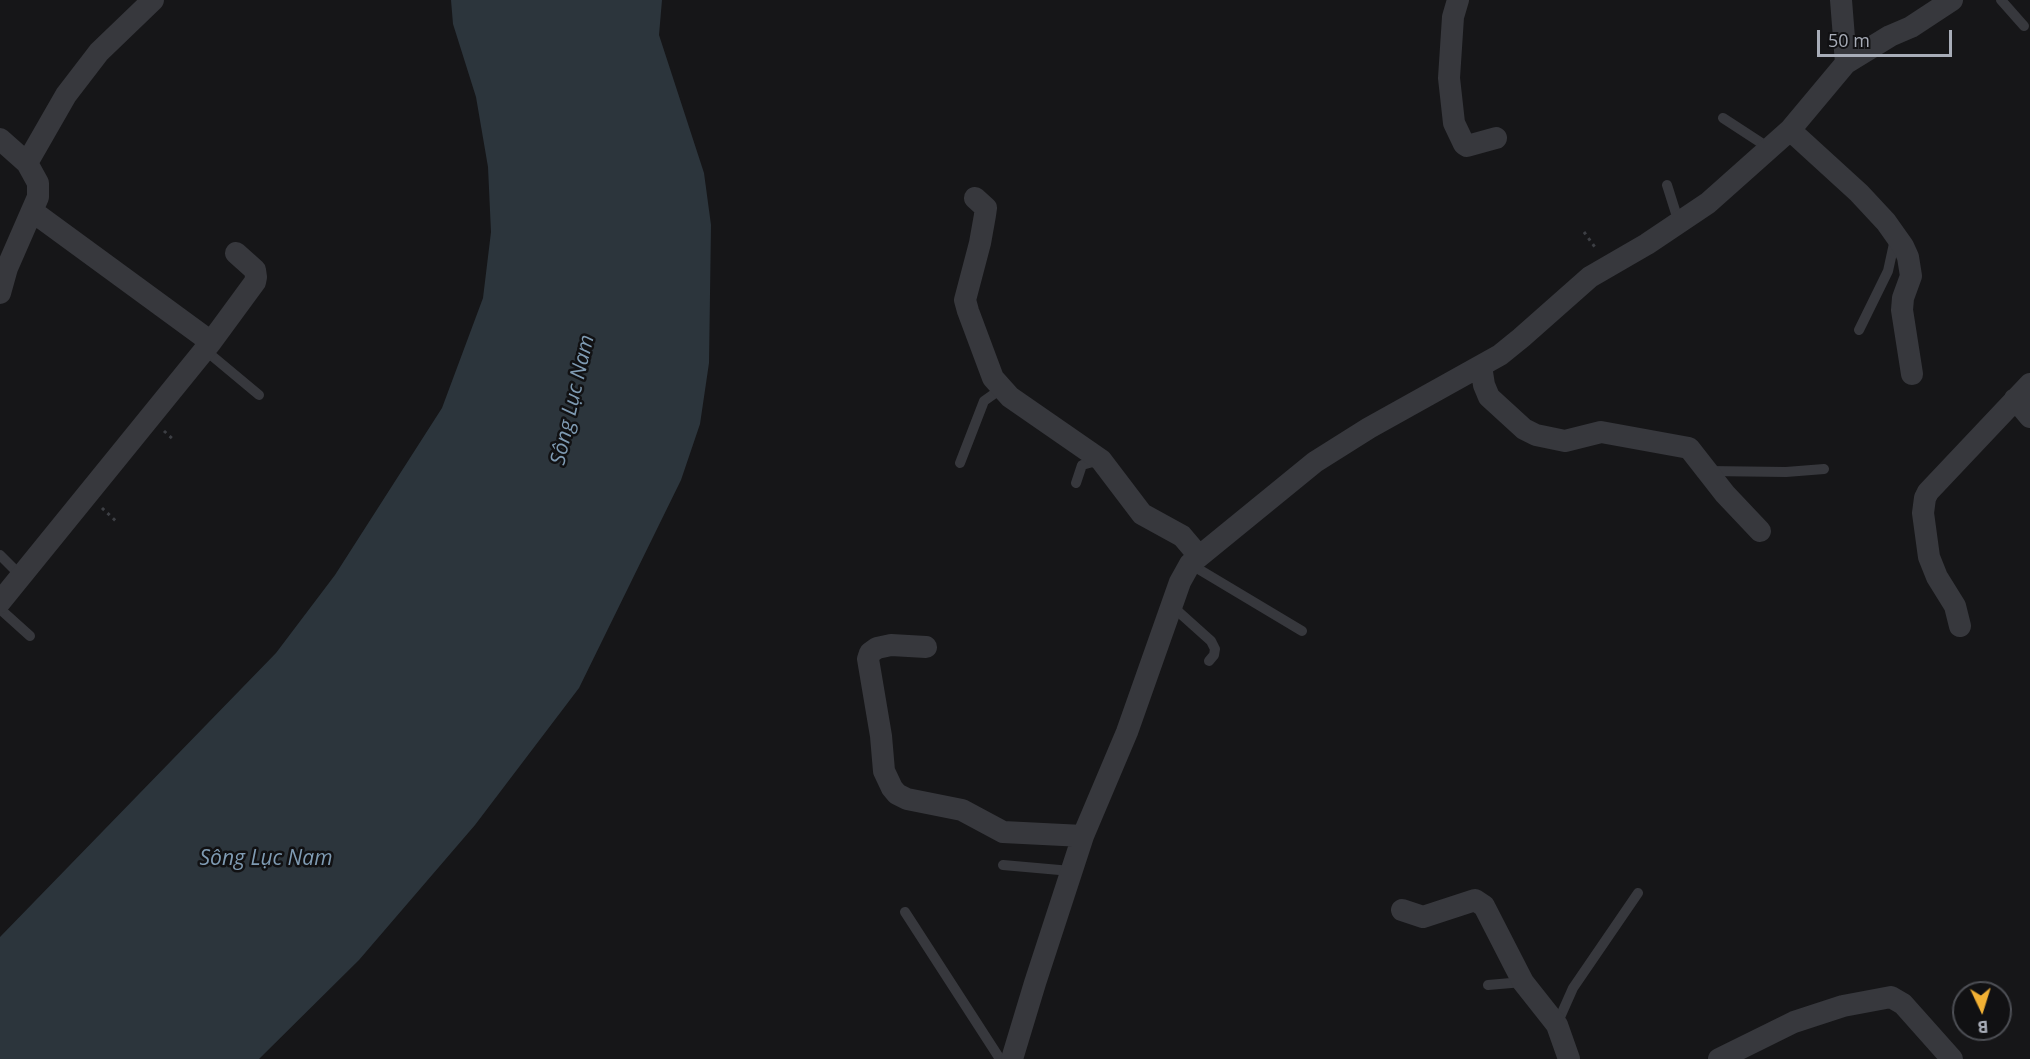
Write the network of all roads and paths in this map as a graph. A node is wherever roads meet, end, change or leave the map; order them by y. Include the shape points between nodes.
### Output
1 (153, 0) edge
2 (1458, 0) edge
3 (1841, 0) edge
4 (1952, 0) edge
5 (2001, 0) edge
6 (2024, 26) dead end
7 (1846, 63) junction
8 (1724, 118) dead end
9 (1790, 130) junction
10 (1496, 138) dead end
11 (0, 139) edge
12 (1769, 148) junction
13 (27, 164) junction
14 (1667, 185) dead end
15 (975, 198) dead end
16 (32, 211) junction
17 (1679, 223) junction
18 (1896, 236) junction
19 (236, 253) dead end
20 (0, 293) edge
21 (1859, 330) dead end
22 (208, 346) junction
23 (1481, 366) junction
24 (1912, 374) dead end
25 (1001, 389) junction
26 (2022, 391) edge
27 (259, 395) dead end
28 (2030, 417) edge
29 (1101, 460) junction
30 (960, 463) dead end
31 (1824, 469) dead end
32 (1708, 471) junction
33 (1076, 483) dead end
34 (1760, 531) dead end
35 (0, 555) edge
36 (1195, 560) junction
37 (21, 576) junction
38 (0, 602) edge
39 (1172, 606) junction
40 (0, 609) edge
41 (1960, 626) dead end
42 (1302, 631) dead end
43 (30, 636) dead end
44 (926, 647) dead end
45 (1209, 661) dead end
46 (1083, 836) junction
47 (1003, 866) dead end
48 (1071, 871) junction
49 (1638, 893) dead end
50 (1402, 910) dead end
51 (905, 912) dead end
52 (1523, 982) junction
53 (1488, 985) dead end
54 (1557, 1025) junction
55 (1000, 1059) edge
56 (1012, 1059) edge
57 (1569, 1059) edge
58 (1719, 1059) edge
59 (1952, 1059) edge

1 - 13 street via 99,51 66,95
2 - 10 street via 1453,17 1449,78 1454,123 1467,146
3 - 7 street
4 - 7 street
5 - 6 lane
7 - 9 street
8 - 12 lane
9 - 12 street
9 - 18 street via 1859,193
11 - 13 street
12 - 17 street via 1708,203
13 - 16 street via 40,189
14 - 17 lane
15 - 25 street via 986,208 965,300
16 - 20 street
16 - 22 street
17 - 23 street via 1590,277 1521,338
18 - 21 lane via 1888,271
18 - 24 street via 1908,257 1911,276 1902,310
19 - 22 street via 255,270 256,278
22 - 27 lane
22 - 37 street
23 - 32 street via 1489,397 1517,424 1536,435 1565,441 1601,432 1689,448
23 - 36 street via 1338,446
25 - 29 street
25 - 30 lane via 984,401
26 - 28 street
26 - 41 street via 1925,498 1923,513 1929,556 1955,606
29 - 33 lane via 1082,465
29 - 36 street via 1142,514 1182,536
31 - 32 lane
32 - 34 street
35 - 37 lane
36 - 39 street via 1180,582
36 - 42 lane
37 - 38 street
39 - 45 lane via 1212,641 1215,649
39 - 46 street via 1127,732
40 - 43 lane
44 - 46 street via 891,645 870,652 868,659 884,771 892,788 907,799 962,810 1003,832
46 - 48 street
47 - 48 lane
48 - 56 street
49 - 54 lane via 1573,988
50 - 52 street via 1423,917 1475,900 1480,902
51 - 55 lane
52 - 53 lane
52 - 54 street
54 - 57 street
58 - 59 street via 1794,1022 1843,1006 1891,997 1903,1004

